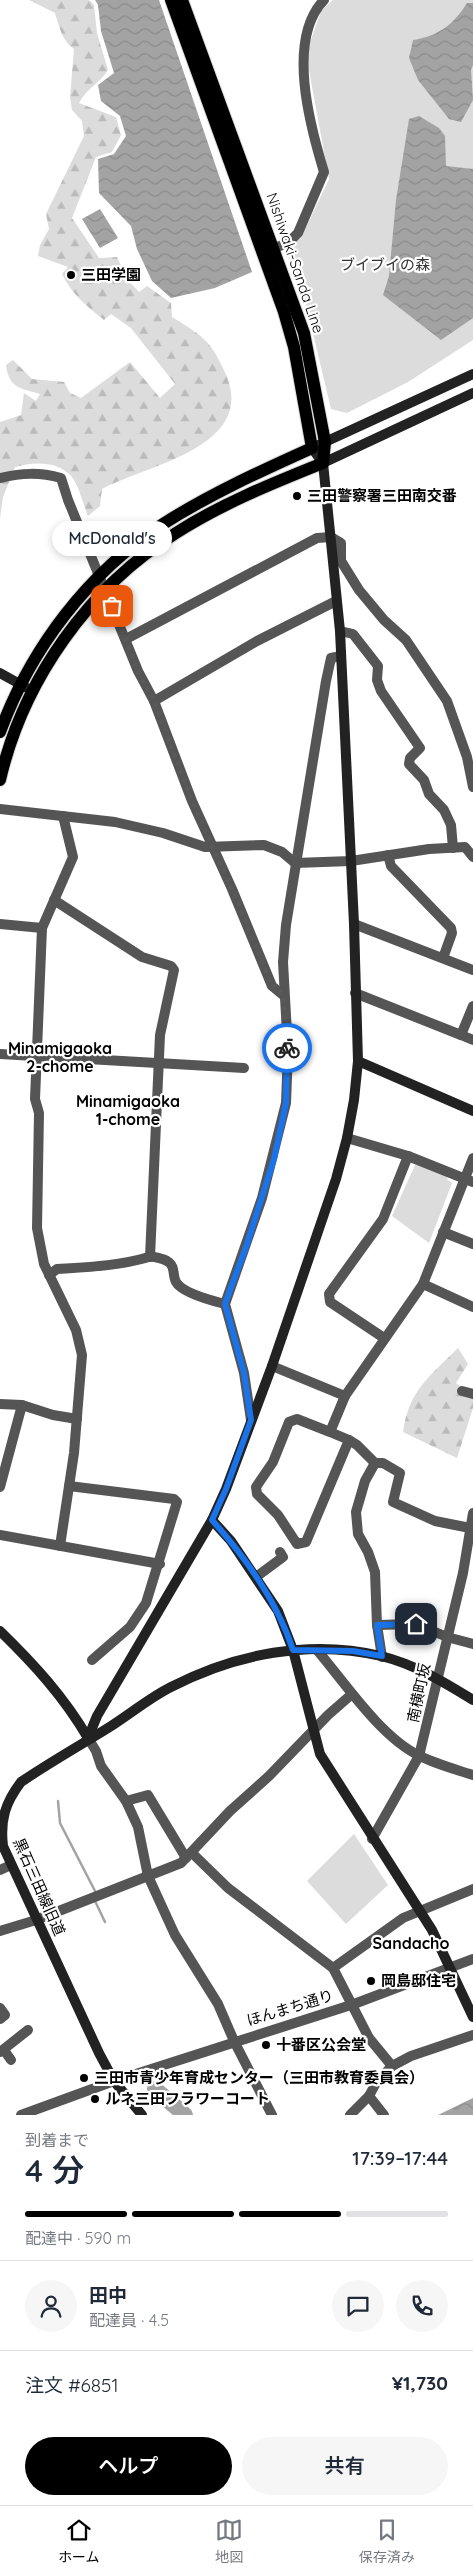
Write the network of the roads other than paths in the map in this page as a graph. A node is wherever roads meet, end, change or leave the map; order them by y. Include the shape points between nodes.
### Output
1 (172, 0) edge
2 (182, 0) edge
3 (324, 0) edge
4 (273, 249) junction
5 (473, 374) edge
6 (473, 393) edge
7 (325, 442) junction
8 (312, 448) junction
9 (323, 463) junction
10 (0, 478) edge
11 (332, 537) junction
12 (100, 574) junction
13 (106, 589) junction
14 (336, 601) junction
15 (340, 631) junction
16 (126, 639) junction
17 (341, 656) junction
18 (0, 673) edge
19 (21, 684) junction
20 (33, 691) junction
21 (154, 701) junction
22 (0, 732) edge
23 (0, 780) edge
24 (473, 787) edge
25 (0, 809) edge
26 (63, 816) junction
27 (469, 844) edge
28 (214, 847) junction
29 (452, 848) junction
30 (388, 856) junction
31 (473, 857) edge
32 (350, 861) junction
33 (295, 863) junction
34 (54, 900) junction
35 (0, 924) edge
36 (354, 924) junction
37 (42, 928) junction
38 (443, 958) junction
39 (473, 970) edge
40 (355, 993) junction
41 (283, 994) junction
42 (473, 1006) edge
43 (461, 1035) junction
44 (473, 1040) edge
45 (0, 1054) edge
46 (38, 1056) junction
47 (358, 1061) junction
48 (159, 1062) junction
49 (244, 1068) dead end
50 (473, 1111) edge
51 (347, 1138) junction
52 (408, 1156) junction
53 (473, 1158) edge
54 (469, 1180) edge
55 (442, 1232) junction
56 (473, 1244) edge
57 (150, 1257) junction
58 (49, 1274) junction
59 (422, 1284) junction
60 (225, 1304) junction
61 (473, 1307) edge
62 (384, 1338) junction
63 (272, 1366) junction
64 (462, 1391) dead end
65 (473, 1394) edge
66 (345, 1396) junction
67 (0, 1404) edge
68 (22, 1405) junction
69 (77, 1419) junction
70 (251, 1420) junction
71 (330, 1432) junction
72 (349, 1440) junction
73 (375, 1463) junction
74 (69, 1486) junction
75 (0, 1487) edge
76 (212, 1520) junction
77 (472, 1520) edge
78 (0, 1536) edge
79 (60, 1546) junction
80 (280, 1552) dead end
81 (160, 1564) junction
82 (256, 1577) junction
83 (377, 1625) junction
84 (0, 1631) edge
85 (447, 1637) junction
86 (473, 1644) edge
87 (293, 1650) junction
88 (317, 1650) junction
89 (382, 1656) junction
90 (92, 1660) dead end
91 (438, 1678) junction
92 (352, 1694) junction
93 (473, 1700) edge
94 (313, 1729) junction
95 (88, 1738) junction
96 (419, 1756) junction
97 (473, 1775) edge
98 (5, 1798) edge
99 (126, 1801) junction
100 (372, 1839) junction
101 (189, 1856) junction
102 (10, 1865) junction
103 (0, 1870) edge
104 (148, 1876) junction
105 (473, 1889) edge
106 (419, 1910) junction
107 (36, 1920) junction
108 (0, 1931) edge
109 (473, 1959) edge
110 (451, 1966) junction
111 (333, 1968) junction
112 (354, 2004) junction
113 (0, 2008) edge
114 (473, 2017) edge
115 (0, 2019) edge
116 (28, 2030) dead end
117 (473, 2035) edge
118 (234, 2041) junction
119 (2, 2051) edge
120 (11, 2060) dead end
121 (392, 2066) junction
122 (114, 2081) junction
123 (370, 2096) junction
124 (21, 2115) edge
125 (142, 2115) edge
126 (272, 2115) edge
127 (350, 2115) edge
128 (384, 2115) edge

1 - 8 main road, Nishiwaki-Sanda Line via 284,312
2 - 4 main road, Nishiwaki-Sanda Line
3 - 4 street via 312,17 304,40 302,64 315,141 324,172 298,233 289,242
4 - 7 main road, Nishiwaki-Sanda Line via 304,333
5 - 7 street
6 - 9 street
7 - 8 street
7 - 9 main road, Nishiwaki-Sanda Line
8 - 9 street
8 - 12 main road via 163,524
9 - 11 street
9 - 13 main road via 263,488 175,533
10 - 12 street via 20,473 61,478
11 - 14 street
11 - 16 street via 318,538
11 - 24 street via 341,543 342,561 359,590 406,640 447,701 467,757
12 - 13 street
12 - 19 main road via 51,634
13 - 16 street
13 - 20 main road via 61,644
14 - 15 street
14 - 21 street via 248,646
15 - 17 street
15 - 29 street via 353,634 378,666 377,680 381,690 420,748 410,758 409,764 444,810 450,825
16 - 21 street
17 - 32 street
17 - 33 street via 331,658
18 - 19 street
19 - 20 street
19 - 22 main road
20 - 23 main road via 9,744
21 - 28 street via 192,801
25 - 26 street
26 - 28 street via 115,822
26 - 34 street via 73,857
27 - 29 street
27 - 31 street
28 - 33 street via 264,845 282,852
28 - 41 street via 272,986
29 - 30 street
30 - 32 street
30 - 38 street via 391,866 451,928
32 - 33 street
32 - 36 street
33 - 41 street via 282,962
34 - 37 street
34 - 48 street via 142,957 172,966 174,970 160,1035
35 - 37 street
36 - 38 street
36 - 40 street
37 - 46 street
38 - 39 street
40 - 43 street
40 - 47 street
41 - 60 street via 288,1051 286,1103 262,1198
42 - 43 street
43 - 44 street
45 - 46 street
46 - 48 street
46 - 58 street via 35,1099 39,1113 37,1228
47 - 50 street
47 - 51 street
48 - 49 street
48 - 57 street
51 - 52 street
51 - 63 street
52 - 54 street
52 - 62 street via 382,1219 329,1294 330,1302
53 - 54 street
54 - 55 street
55 - 56 street
55 - 59 street
57 - 58 street via 114,1266 57,1269
57 - 60 street via 168,1262 181,1287 205,1299
58 - 69 street via 76,1330 82,1354
59 - 61 street
59 - 62 street
60 - 70 street via 244,1373
62 - 66 street
63 - 66 street
63 - 70 street
64 - 65 street
66 - 71 street
67 - 68 street
68 - 69 street
68 - 75 street
69 - 74 street
70 - 76 street
71 - 72 street
71 - 72 street via 297,1420 289,1422 273,1462 256,1487 256,1494 278,1515 298,1544 306,1542
72 - 73 street
73 - 77 street via 383,1463 400,1473 393,1502 435,1521
73 - 83 street via 364,1481 356,1512 358,1534 375,1572
74 - 79 street
74 - 81 street via 174,1499 177,1502
76 - 82 street via 232,1541
76 - 95 street via 136,1645
77 - 85 street, 南横町坂
78 - 79 street
79 - 81 street
80 - 82 street via 283,1557
81 - 90 street via 152,1590 138,1616
82 - 87 street via 278,1611
83 - 85 street via 416,1624
83 - 89 street
84 - 95 street via 44,1675 70,1707
85 - 86 street
85 - 91 street, 南横町坂
87 - 88 street, 黒石三田線旧道
87 - 94 street
87 - 95 street, 黒石三田線旧道 via 227,1662 207,1670 170,1688
88 - 89 street, 黒石三田線旧道
88 - 92 street
89 - 91 street, 黒石三田線旧道
91 - 93 street, 黒石三田線旧道
91 - 96 street, 南横町坂
92 - 94 street
92 - 96 street via 399,1743
94 - 100 street via 320,1754
94 - 101 street
95 - 98 street, 黒石三田線旧道 via 21,1782
95 - 99 street via 101,1766
96 - 97 street
96 - 100 street, 南横町坂
98 - 102 street, 黒石三田線旧道 via 1,1830
99 - 101 street via 148,1795
99 - 104 street via 138,1828
100 - 106 street
101 - 104 street
101 - 111 street
102 - 103 street
102 - 107 street, 黒石三田線旧道
104 - 107 street
104 - 118 street via 175,1935 218,2004
105 - 106 street
106 - 110 street
106 - 111 street
107 - 108 street
107 - 122 street, 黒石三田線旧道
109 - 110 street, ほんまち通り
110 - 112 street, ほんまち通り
110 - 114 street
111 - 112 street
112 - 118 street, ほんまち通り
112 - 121 street via 370,2038
113 - 115 street via 5,2015
116 - 119 street
117 - 121 street via 411,2056
118 - 122 street, ほんまち通り
118 - 126 street
119 - 120 street
121 - 123 street via 376,2083
122 - 124 street, ほんまち通り
122 - 125 street, 黒石三田線旧道
123 - 127 street
123 - 128 street

